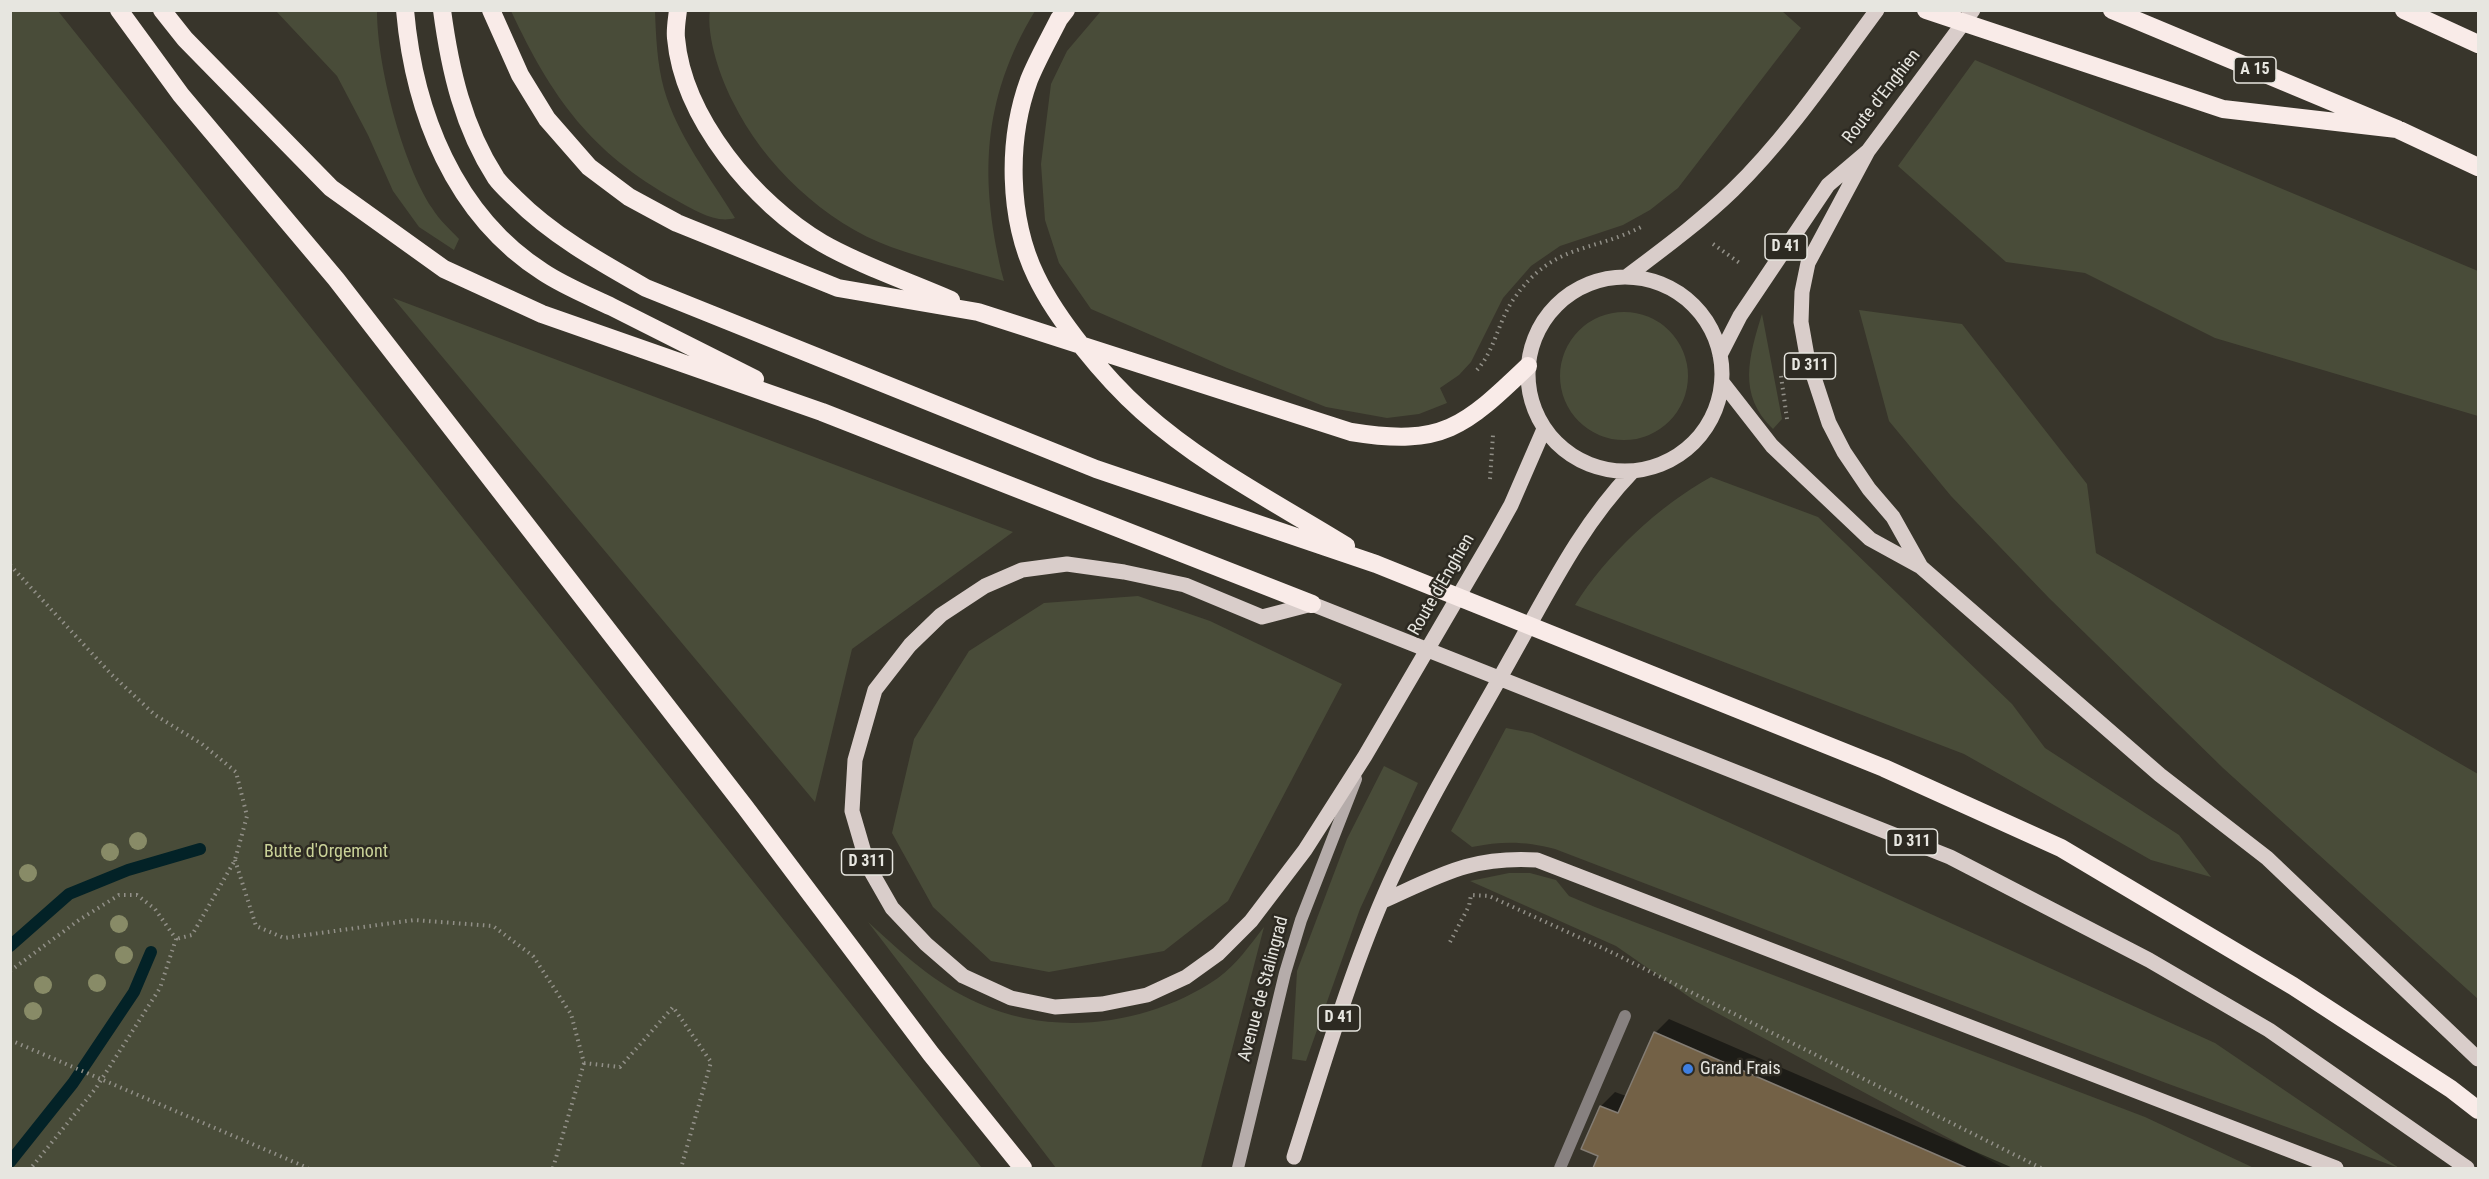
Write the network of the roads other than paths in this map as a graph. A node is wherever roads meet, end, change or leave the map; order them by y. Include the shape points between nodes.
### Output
1 (119, 10) edge
2 (162, 10) edge
3 (405, 10) edge
4 (442, 10) edge
5 (491, 10) edge
6 (678, 10) edge
7 (1066, 10) edge
8 (1877, 10) edge
9 (1926, 10) edge
10 (1972, 10) edge
11 (2112, 10) edge
12 (2404, 10) edge
13 (2478, 44) edge
14 (2397, 129) junction
15 (1868, 150) junction
16 (2478, 167) edge
17 (1626, 277) junction
18 (978, 312) junction
19 (1720, 355) junction
20 (1528, 366) junction
21 (1722, 382) junction
22 (822, 412) junction
23 (1544, 429) junction
24 (1632, 472) junction
25 (1376, 564) junction
26 (1921, 567) junction
27 (1312, 604) junction
28 (1365, 756) junction
29 (1383, 901) junction
30 (1625, 1017) dead end
31 (2478, 1059) edge
32 (2478, 1110) edge
33 (1292, 1163) edge
34 (1023, 1168) edge
35 (1238, 1168) edge
36 (1560, 1168) edge
37 (2336, 1168) edge
38 (2467, 1168) edge

1 - 34 highway via 181,95 336,279
2 - 22 highway via 185,39 331,188 444,269 542,314
3 - 22 highway via 412,64 438,147 469,203 503,240 543,272
4 - 25 highway via 452,76 467,121 497,180 535,218 589,256 646,288 1096,469
5 - 18 highway via 520,75 547,119 589,167 629,197 677,223 838,288
6 - 18 highway via 676,38 697,107 724,152 757,194 823,244
7 - 25 highway via 1029,81 1017,127 1013,179 1022,237 1036,276 1103,373 1142,412 1229,474
8 - 17 main road via 1796,120 1734,189 1692,228
9 - 14 highway via 2223,109
10 - 15 main road, Route d'Enghien / D 311
11 - 14 highway, A 15
12 - 13 highway
14 - 16 highway, A 15
15 - 19 main road, Route d'Enghien / D 41 via 1828,185 1740,316
15 - 26 main road, D 311 via 1808,263 1801,322 1807,356 1829,423 1869,489 1893,517
17 - 19 main road via 1669,287 1687,299 1714,334
17 - 20 main road via 1594,282 1566,297 1544,321 1530,350
18 - 20 highway via 1351,432 1382,437 1416,438 1452,428 1482,410
19 - 21 main road
20 - 23 main road via 1531,399
21 - 24 main road via 1718,404 1694,443 1676,458
21 - 26 main road, D 311 via 1772,446 1810,484 1870,539
22 - 27 highway
23 - 24 main road via 1564,450 1589,465
23 - 28 main road, Route d'Enghien via 1511,505
24 - 29 main road, D 41 via 1605,499 1564,563 1442,783
25 - 32 highway via 1884,768 2061,848 2293,986
26 - 31 main road, D 311 via 2160,775 2267,858
27 - 28 main road, D 311 via 1262,617 1185,585 1067,564 1022,570 985,586 941,615 910,645 875,690 855,760 852,812 868,866 892,908 963,976 1011,998 1055,1007 1102,1004 1147,995 1202,966 1251,921 1305,850
27 - 38 main road, D 311 via 1950,857 2149,960 2270,1030
28 - 35 main road, Avenue de Stalingrad via 1291,951
29 - 33 main road, D 41 via 1330,1042
29 - 37 main road via 1472,863 1509,858 1537,860
30 - 36 lane

